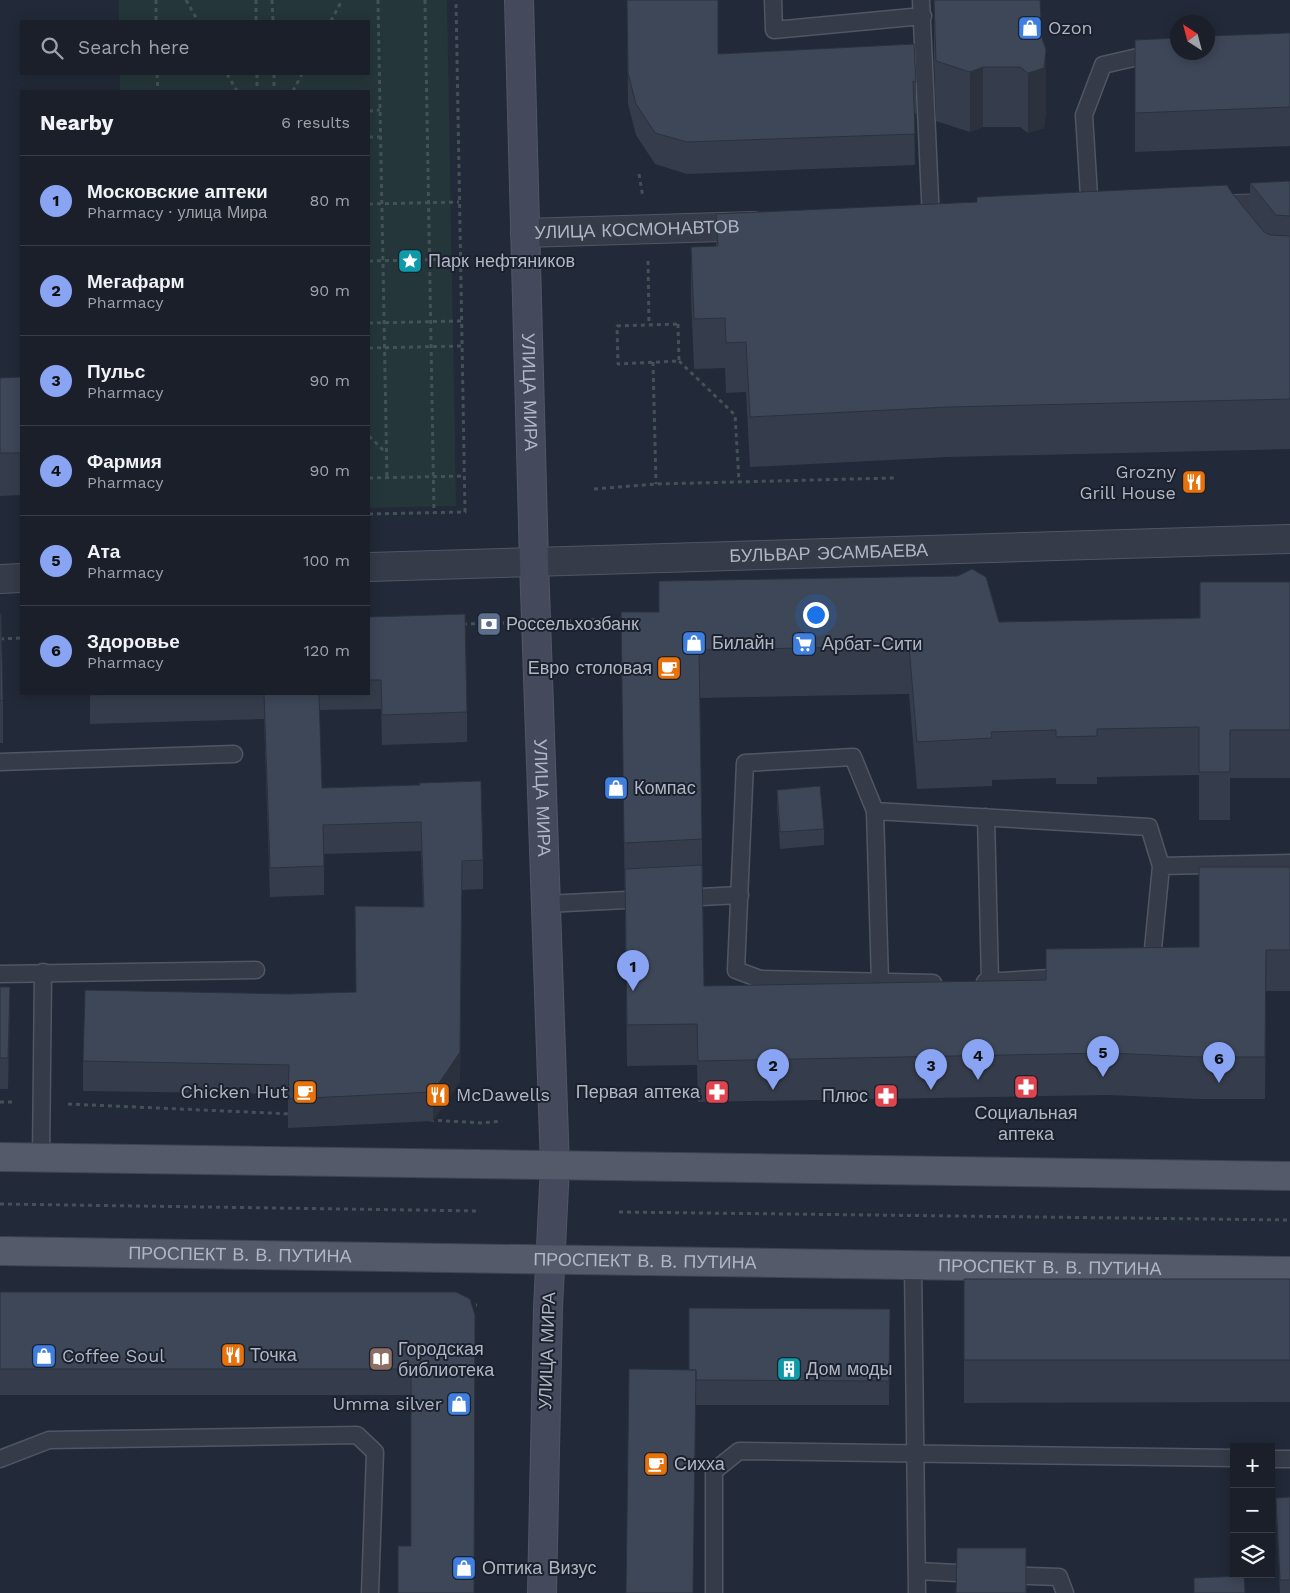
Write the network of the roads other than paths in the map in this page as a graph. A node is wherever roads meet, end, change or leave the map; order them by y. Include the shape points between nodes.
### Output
1 (519, 0) edge
2 (773, 0) edge
3 (922, 8) edge
4 (1170, 50) edge
5 (1290, 207) edge
6 (1178, 211) edge
7 (1090, 214) edge
8 (941, 219) joint
9 (902, 220) edge
10 (775, 225) edge
11 (525, 233) junction
12 (1290, 539) edge
13 (534, 562) junction
14 (370, 568) edge
15 (20, 578) edge
16 (0, 579) edge
17 (234, 754) dead end
18 (0, 762) edge
19 (875, 811) junction
20 (986, 818) junction
21 (1290, 863) edge
22 (1161, 866) junction
23 (740, 895) junction
24 (546, 904) junction
25 (256, 970) dead end
26 (43, 972) junction
27 (1132, 972) edge
28 (0, 974) edge
29 (1085, 976) edge
30 (880, 982) junction
31 (990, 982) junction
32 (946, 983) edge
33 (973, 983) edge
34 (0, 1157) edge
35 (41, 1158) junction
36 (555, 1166) junction
37 (1290, 1176) edge
38 (0, 1251) edge
39 (550, 1260) junction
40 (913, 1266) junction
41 (1290, 1271) edge
42 (915, 1453) junction
43 (1230, 1458) edge
44 (0, 1459) edge
45 (1275, 1459) edge
46 (1290, 1459) edge
47 (917, 1571) junction
48 (370, 1593) edge
49 (542, 1593) edge
50 (714, 1593) edge
51 (918, 1593) edge
52 (1065, 1593) edge

1 - 11 main road, УЛИЦА МИРА
2 - 3 lane via 774,30
3 - 8 lane
4 - 7 lane via 1103,65 1084,115
5 - 6 street via 1229,216
8 - 9 street
10 - 11 street, УЛИЦА КОСМОНАВТОВ
11 - 13 main road, УЛИЦА МИРА
12 - 13 street, БУЛЬВАР ЭСАМБАЕВА
13 - 14 street, БУЛЬВАР ЭСАМБАЕВА
13 - 24 main road, УЛИЦА МИРА
15 - 16 street
17 - 18 lane
19 - 20 lane
19 - 23 lane via 853,757 745,763
19 - 30 lane
20 - 22 lane via 1148,828
20 - 31 lane
21 - 22 lane
22 - 27 lane via 1151,971
23 - 24 lane
23 - 30 lane via 736,970 760,979
24 - 36 main road, УЛИЦА МИРА
25 - 26 lane
26 - 28 lane
26 - 35 lane
29 - 31 lane
30 - 32 lane
31 - 33 lane
34 - 35 main road
35 - 36 main road
36 - 37 main road
36 - 39 main road, УЛИЦА МИРА
38 - 39 main road, ПРОСПЕКТ В. В. ПУТИНА
39 - 40 main road, ПРОСПЕКТ В. В. ПУТИНА
39 - 49 main road, УЛИЦА МИРА
40 - 41 main road, ПРОСПЕКТ В. В. ПУТИНА
40 - 42 lane
42 - 43 lane
42 - 47 lane
42 - 50 lane via 739,1451 714,1471
44 - 48 lane via 49,1440 357,1435 375,1452
45 - 46 lane
47 - 51 lane
47 - 52 lane via 1059,1577

